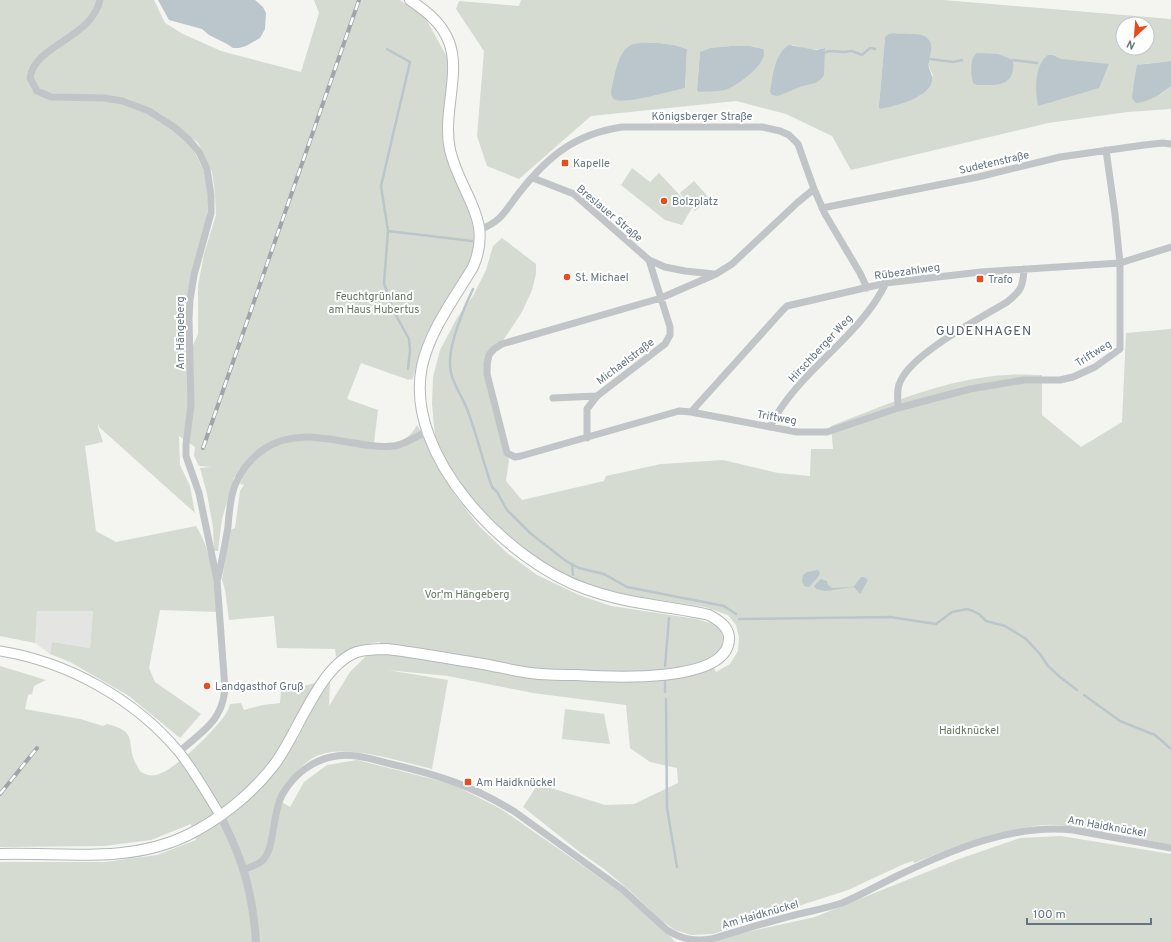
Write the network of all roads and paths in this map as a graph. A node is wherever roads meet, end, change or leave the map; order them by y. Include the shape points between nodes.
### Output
1 (100, 0) edge
2 (410, 0) edge
3 (1171, 144) edge
4 (1106, 150) junction
5 (533, 178) junction
6 (814, 190) junction
7 (822, 208) junction
8 (480, 230) junction
9 (1171, 246) edge
10 (649, 260) junction
11 (1120, 263) junction
12 (1024, 269) junction
13 (716, 274) junction
14 (886, 283) junction
15 (867, 288) junction
16 (661, 298) junction
17 (597, 396) junction
18 (553, 398) dead end
19 (898, 408) junction
20 (692, 412) junction
21 (770, 427) junction
22 (428, 431) junction
23 (587, 438) junction
24 (217, 580) junction
25 (0, 651) edge
26 (178, 752) junction
27 (220, 816) junction
28 (1171, 848) edge
29 (0, 854) edge
30 (243, 870) junction
31 (256, 942) edge

1 - 24 street, Am Hängeberg via 96,13 84,26 39,59 30,78 37,91 51,97 104,98 130,103 149,111 189,140 199,152 207,169 211,214 194,275 190,300 191,405 186,456 199,493
2 - 8 main road via 435,20 450,43 452,68 449,142 454,164 476,213
3 - 4 street, Sudetenstraße
4 - 7 street, Sudetenstraße
4 - 11 street, Triftweg
5 - 6 street, Königsberger Straße via 565,147 591,134 609,129 756,127 785,133 796,140
5 - 8 street, Königsberger Straße via 501,218
5 - 10 street, Breslauer Straße via 574,194
6 - 7 street, Königsberger Straße
6 - 13 street via 732,264
7 - 15 street, Königsberger Straße
8 - 22 main road via 477,258 435,330 422,367 420,385
9 - 11 street, Rübezahlweg
10 - 13 street, Breslauer Straße via 665,267
10 - 16 street
11 - 12 street, Rübezahlweg
11 - 19 street, Triftweg via 1120,349 1095,367 1073,377 987,385
12 - 14 street, Rübezahlweg
12 - 19 street via 1022,286 1016,295 927,352 907,371 899,385
13 - 16 street
14 - 15 street, Rübezahlweg
14 - 21 street, Hirschberger Weg via 869,311 782,405
15 - 20 street, Rübezahlweg via 787,306
16 - 17 street, Michaelstraße via 670,327 669,339
16 - 23 street, Triftweg via 502,344 490,355 487,374 507,453 515,457 521,456
17 - 18 street, Michaelstraße
17 - 23 street, Michaelstraße via 588,409
19 - 21 street, Triftweg via 830,432 797,432
20 - 21 street, Triftweg
20 - 23 street, Triftweg via 674,413
22 - 24 street via 397,445 377,446 297,437 278,441 261,451 243,471 233,491
22 - 27 main road via 445,468 467,501 495,532 519,551 584,589 709,616 726,630 729,636 727,648 722,656 712,663 690,671 661,676 614,677 531,673 387,649 357,652 326,678 284,750 266,774 247,796
24 - 26 street, Am Hängeberg via 225,684 223,700 217,716
25 - 26 main road via 55,666 103,689 139,714
26 - 27 main road via 199,780
27 - 29 main road via 188,835 140,850 87,856
27 - 30 street
28 - 30 street, Am Haidknückel via 1068,829 1030,830 990,839 958,850 835,905 711,939 692,941 667,930 623,890 515,812 494,800 466,786 424,772 356,756 337,756 314,764 292,780 276,808 268,854 260,862
30 - 31 street

